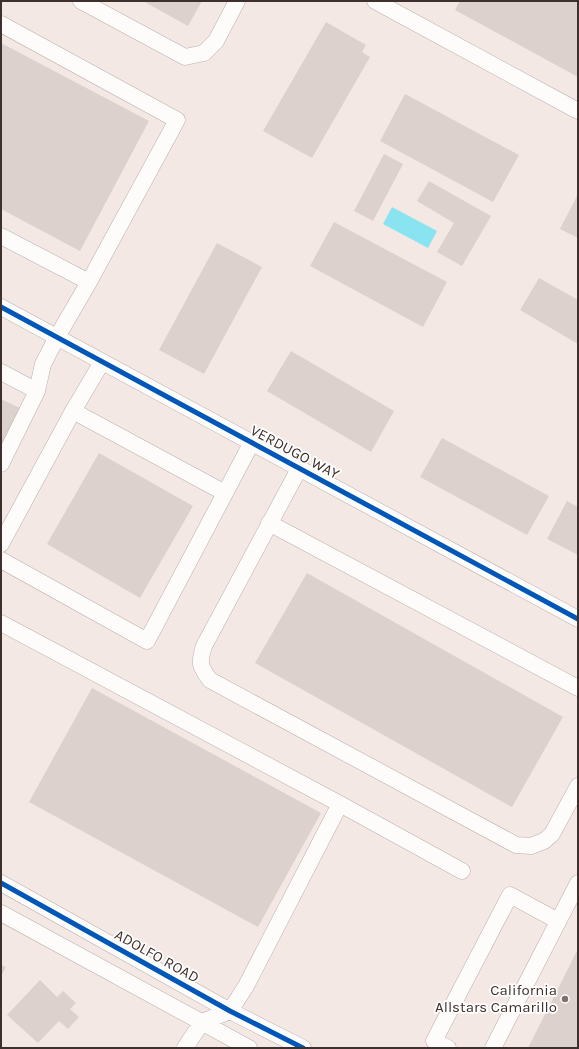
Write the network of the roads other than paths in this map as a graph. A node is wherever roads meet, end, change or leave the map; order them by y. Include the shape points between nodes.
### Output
1 (81, 1) edge
2 (238, 1) edge
3 (375, 1) edge
4 (1, 24) edge
5 (578, 111) edge
6 (1, 236) edge
7 (89, 282) junction
8 (1, 307) edge
9 (57, 337) junction
10 (102, 362) junction
11 (1, 372) edge
12 (37, 391) junction
13 (73, 411) junction
14 (252, 442) junction
15 (1, 464) edge
16 (300, 467) junction
17 (226, 493) junction
18 (269, 523) junction
19 (1, 544) edge
20 (1, 560) edge
21 (578, 619) edge
22 (1, 623) edge
23 (578, 688) edge
24 (578, 786) edge
25 (340, 804) junction
26 (462, 871) dead end
27 (1, 883) edge
28 (578, 883) edge
29 (1, 913) edge
30 (558, 921) junction
31 (230, 1011) junction
32 (202, 1022) junction
33 (226, 1043) edge
34 (185, 1048) edge
35 (249, 1048) edge
36 (303, 1048) edge
37 (448, 1048) edge
38 (493, 1048) edge

1 - 2 street via 185,57 204,53 216,41
3 - 5 street
4 - 7 street via 177,120
6 - 7 street
7 - 9 street
8 - 9 street, VERDUGO WAY
9 - 10 street, VERDUGO WAY
9 - 12 street via 43,364
10 - 13 street
10 - 14 street, VERDUGO WAY
11 - 12 street
12 - 15 street
13 - 17 street
13 - 19 street
14 - 16 street, VERDUGO WAY
14 - 17 street
16 - 18 street
16 - 21 street, VERDUGO WAY
17 - 20 street via 147,641
18 - 23 street
18 - 24 street via 204,646 200,659 210,680 516,845 531,846 544,841 552,834
22 - 25 street
25 - 26 street
25 - 31 street via 246,986
27 - 31 street, ADOLFO ROAD
28 - 30 street
29 - 32 street
30 - 37 street via 510,895 434,1041
30 - 38 street
31 - 32 street
31 - 33 street
31 - 36 street, ADOLFO ROAD
32 - 33 street
32 - 34 street
33 - 35 street

